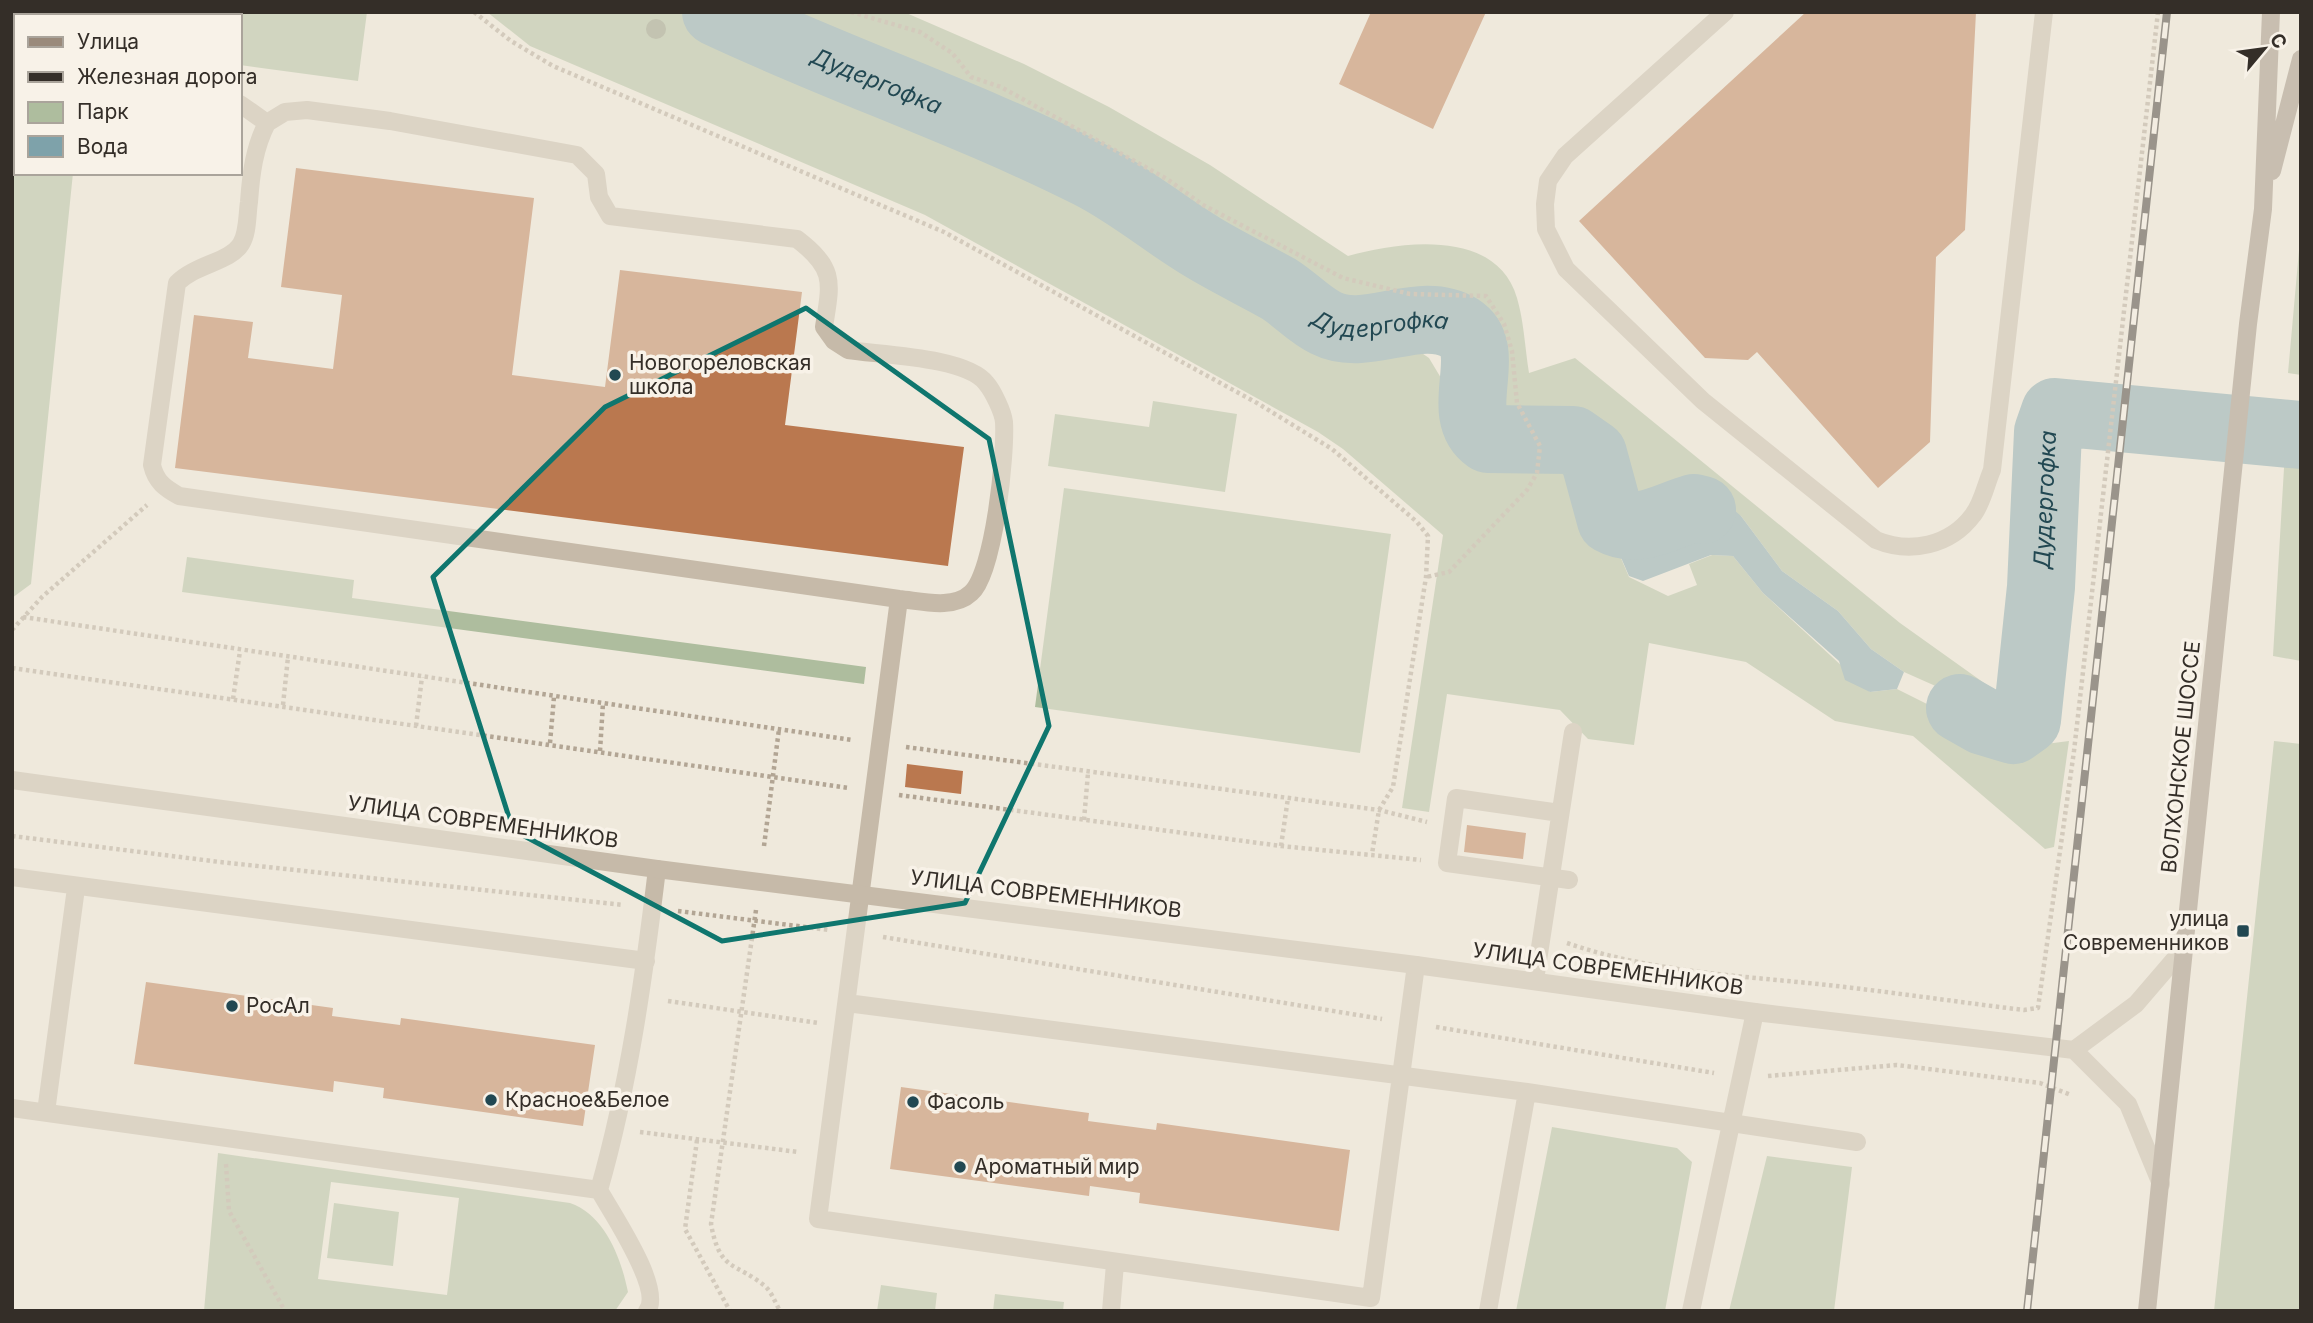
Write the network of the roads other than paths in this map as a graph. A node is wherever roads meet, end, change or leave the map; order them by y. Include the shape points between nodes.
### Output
1 (1725, 12) edge
2 (2044, 12) edge
3 (2271, 12) edge
4 (2301, 59) edge
5 (242, 105) edge
6 (267, 123) junction
7 (2263, 209) junction
8 (899, 599) junction
9 (1573, 732) dead end
10 (12, 780) edge
11 (1560, 813) junction
12 (657, 869) junction
13 (12, 877) edge
14 (1550, 878) junction
15 (1569, 880) dead end
16 (76, 888) junction
17 (860, 894) junction
18 (2185, 947) junction
19 (646, 961) junction
20 (1416, 965) junction
21 (1535, 981) junction
22 (847, 1003) junction
23 (1755, 1013) junction
24 (2074, 1050) junction
25 (1401, 1075) junction
26 (1527, 1092) junction
27 (12, 1108) edge
28 (46, 1112) junction
29 (1733, 1121) junction
30 (1857, 1142) dead end
31 (2161, 1184) junction
32 (598, 1190) junction
33 (1115, 1264) junction
34 (1369, 1304) edge
35 (646, 1311) edge
36 (1111, 1311) edge
37 (1488, 1311) edge
38 (1691, 1311) edge
39 (2147, 1311) edge

1 - 2 street via 1565,156 1548,181 1546,229 1566,269 1703,401 1876,540 1896,548 1925,545 1956,534 1975,514 1992,470
3 - 7 main road, ВОЛХОНСКОЕ ШОССЕ
4 - 7 main road, ВОЛХОНСКОЕ ШОССЕ
5 - 6 street
6 - 8 street via 285,112 307,110 577,155 596,174 599,197 610,216 797,239 819,256 828,272 824,327 834,341 848,350 963,367 986,382 1004,419 1003,465 987,569 971,594 946,604
6 - 8 street via 252,165 242,243 233,253 189,271 177,283 152,465 155,477 166,488 179,496
7 - 18 main road, ВОЛХОНСКОЕ ШОССЕ
8 - 17 street
9 - 11 street via 1572,790
10 - 12 street, УЛИЦА СОВРЕМЕННИКОВ
11 - 14 street
11 - 14 street via 1456,798 1447,863
12 - 17 street, УЛИЦА СОВРЕМЕННИКОВ
12 - 19 street
13 - 16 street
14 - 15 street
14 - 21 street
16 - 19 street
16 - 28 street
17 - 20 street, УЛИЦА СОВРЕМЕННИКОВ
17 - 22 street
18 - 24 street via 2136,1004
18 - 31 main road, ВОЛХОНСКОЕ ШОССЕ
19 - 32 street via 616,1129
20 - 21 street, УЛИЦА СОВРЕМЕННИКОВ
20 - 25 street
21 - 23 street, УЛИЦА СОВРЕМЕННИКОВ
22 - 25 street
22 - 33 street via 818,1219
23 - 24 street, УЛИЦА СОВРЕМЕННИКОВ
23 - 29 street
24 - 31 street via 2128,1104
25 - 26 street
25 - 34 street
26 - 29 street
26 - 37 street
27 - 28 street
28 - 32 street
29 - 30 street
29 - 38 street
31 - 39 main road, ВОЛХОНСКОЕ ШОССЕ
32 - 35 street via 650,1288
33 - 34 street
33 - 36 street

